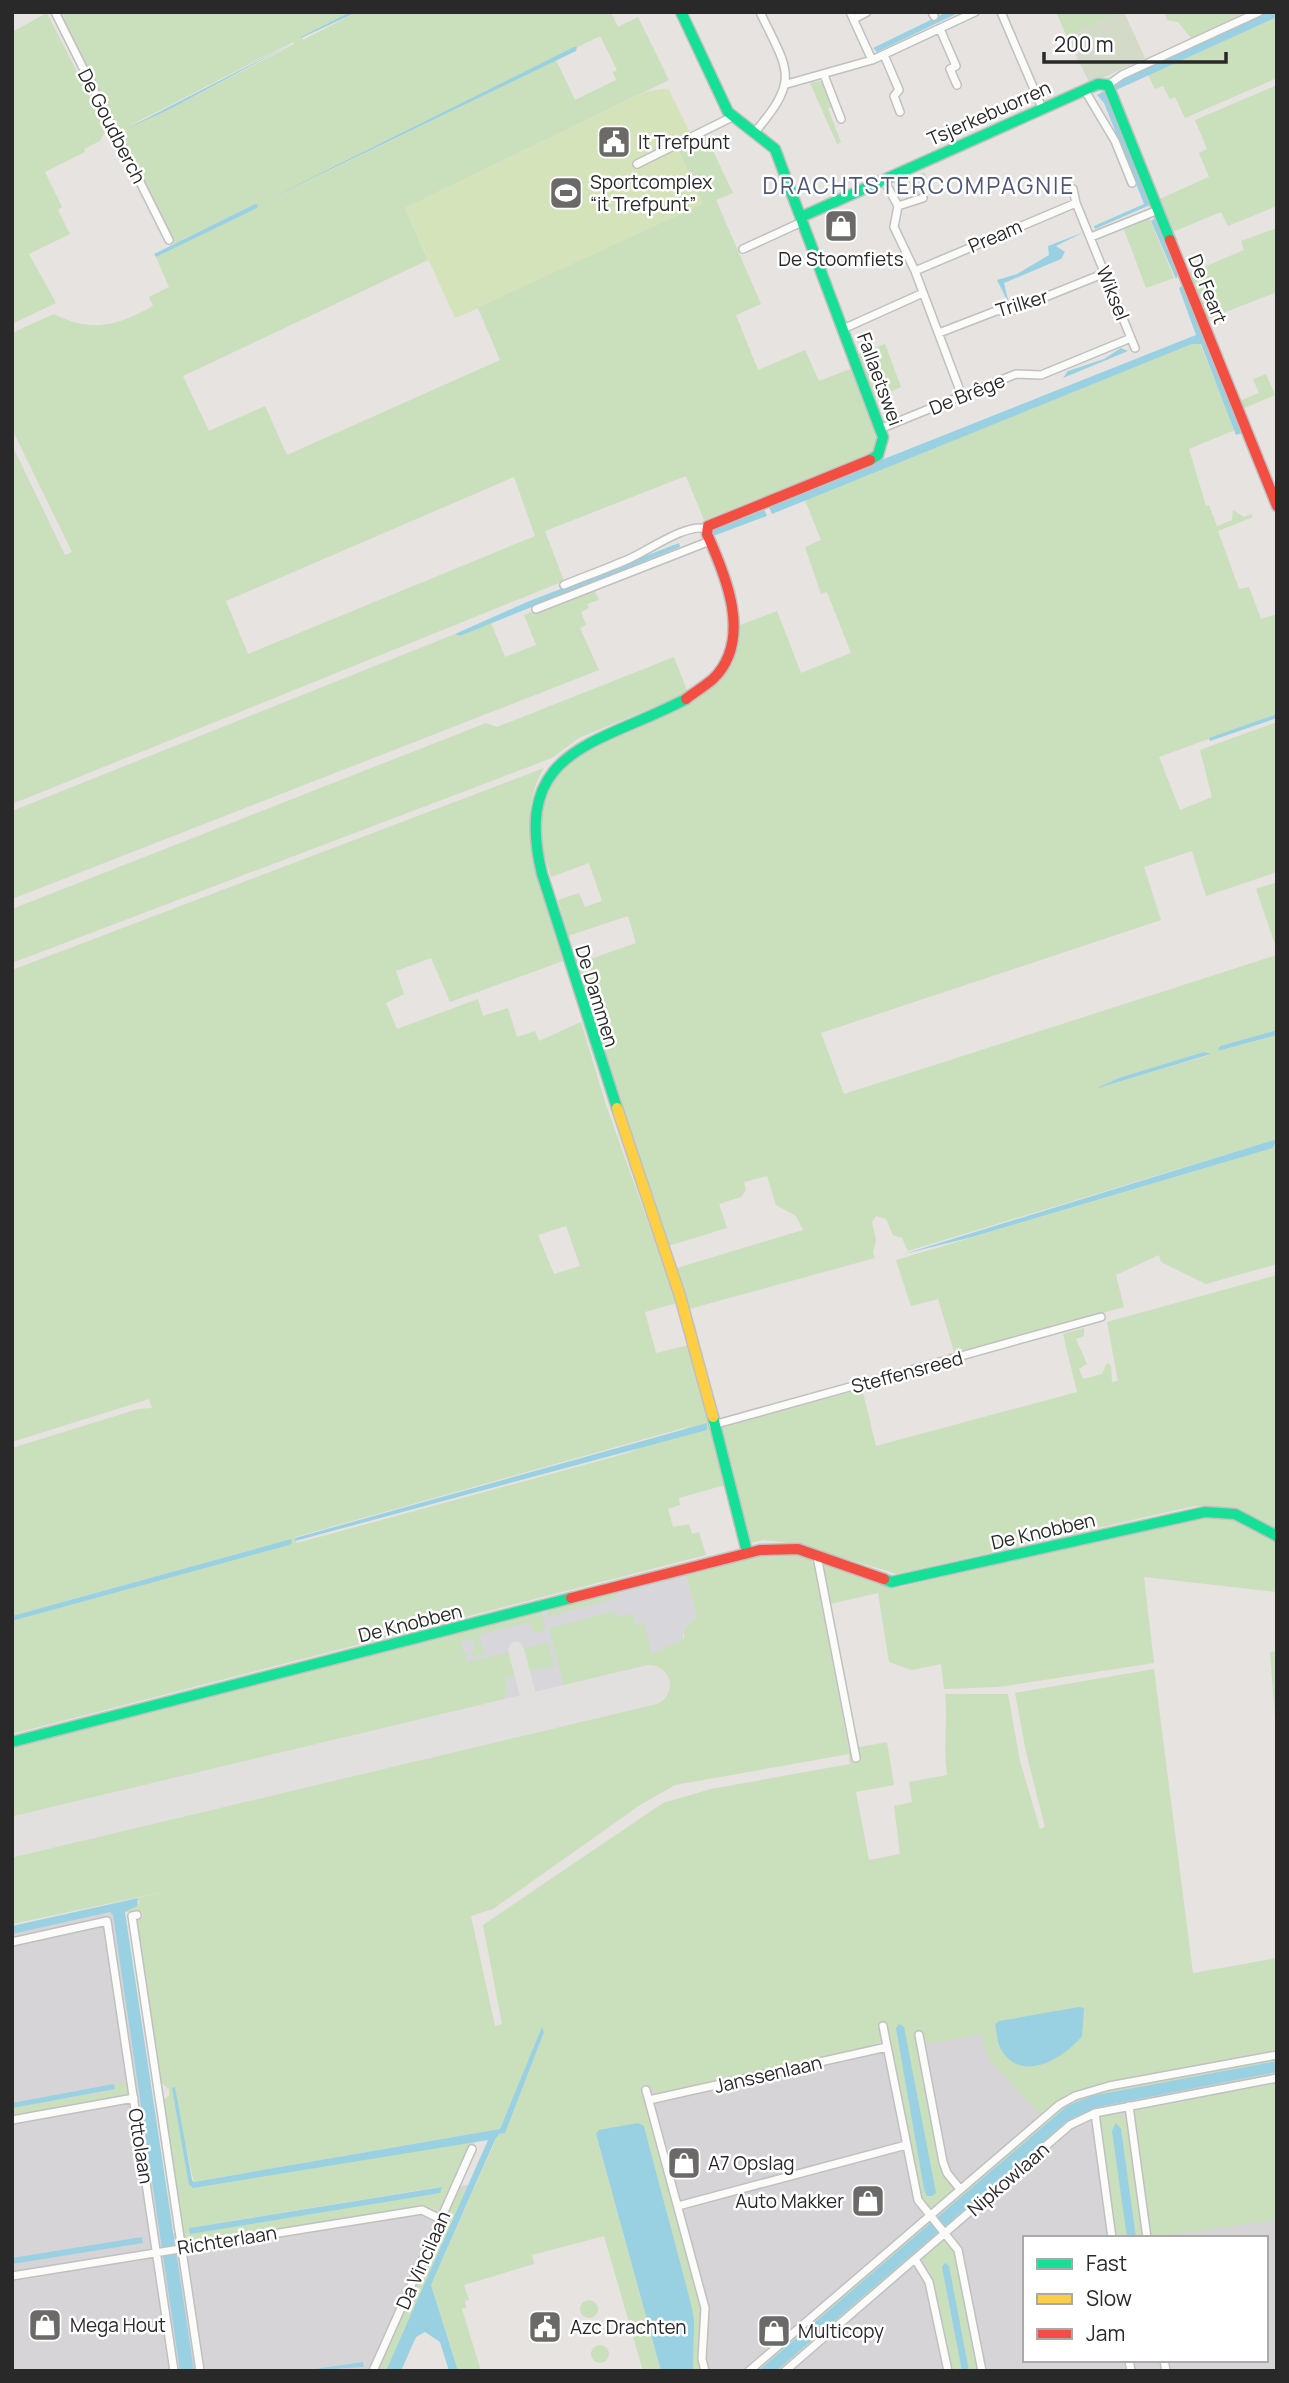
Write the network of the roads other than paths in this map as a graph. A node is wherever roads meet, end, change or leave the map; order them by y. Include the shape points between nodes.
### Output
1 (55, 12) edge
2 (681, 12) edge
3 (760, 12) edge
4 (867, 12) edge
5 (975, 12) edge
6 (1001, 12) edge
7 (1259, 12) edge
8 (852, 15) edge
9 (940, 29) junction
10 (884, 55) junction
11 (872, 60) junction
12 (824, 75) junction
13 (787, 85) junction
14 (957, 85) dead end
15 (1108, 85) junction
16 (1084, 89) junction
17 (1042, 108) junction
18 (900, 111) dead end
19 (732, 117) junction
20 (841, 119) dead end
21 (755, 132) junction
22 (637, 164) dead end
23 (884, 180) junction
24 (1132, 183) dead end
25 (1073, 189) dead end
26 (922, 198) dead end
27 (1076, 203) junction
28 (898, 206) junction
29 (1157, 210) junction
30 (802, 220) junction
31 (1091, 237) junction
32 (169, 240) dead end
33 (743, 249) dead end
34 (915, 271) junction
35 (1105, 273) junction
36 (923, 293) junction
37 (842, 329) junction
38 (939, 333) junction
39 (1131, 338) junction
40 (1135, 348) dead end
41 (962, 396) junction
42 (882, 428) junction
43 (1277, 506) edge
44 (707, 529) junction
45 (710, 541) junction
46 (564, 585) dead end
47 (536, 609) dead end
48 (1101, 1317) dead end
49 (713, 1424) junction
50 (1277, 1536) edge
51 (747, 1552) junction
52 (817, 1556) junction
53 (12, 1742) edge
54 (856, 1758) dead end
55 (137, 1915) dead end
56 (12, 1941) edge
57 (883, 2026) dead end
58 (919, 2035) dead end
59 (887, 2047) junction
60 (1277, 2055) edge
61 (1277, 2078) edge
62 (646, 2090) dead end
63 (134, 2098) junction
64 (649, 2100) junction
65 (1129, 2106) junction
66 (1095, 2113) junction
67 (12, 2120) edge
68 (906, 2145) junction
69 (472, 2149) dead end
70 (960, 2189) junction
71 (678, 2206) junction
72 (929, 2216) junction
73 (440, 2219) junction
74 (944, 2233) junction
75 (1112, 2236) edge
76 (1147, 2236) edge
77 (179, 2248) junction
78 (158, 2251) junction
79 (915, 2259) junction
80 (12, 2276) edge
81 (174, 2371) edge
82 (200, 2371) edge
83 (373, 2371) edge
84 (705, 2371) edge
85 (749, 2371) edge
86 (785, 2371) edge
87 (948, 2371) edge
88 (982, 2371) edge

1 - 32 street, De Goudberch
2 - 19 street
3 - 13 street via 786,67
4 - 8 street
5 - 9 street
6 - 17 street
7 - 15 street, Tsjerkebuorren
8 - 11 street
9 - 10 street
9 - 14 street via 956,66 950,69
10 - 11 street
10 - 18 street via 899,90 894,96
11 - 12 street
12 - 13 street
12 - 20 street
13 - 21 street
15 - 16 street, Tsjerkebuorren
15 - 29 street, De Feart
16 - 17 street, Tsjerkebuorren
16 - 24 street via 1115,141
17 - 23 street, Tsjerkebuorren
19 - 21 street, Fallaetswei
19 - 22 street
21 - 30 street, Fallaetswei via 775,149
23 - 28 street
23 - 30 street, Tsjerkebuorren
25 - 27 street, Wiksel
26 - 28 street
27 - 31 street, Wiksel
27 - 34 street, Pream
28 - 34 street via 894,227
29 - 31 street
29 - 43 street, De Feart
30 - 33 street
30 - 37 street, Fallaetswei
31 - 35 street, Wiksel
34 - 36 street
35 - 38 street, Trilker via 1013,310 996,310
35 - 39 street, Wiksel
36 - 37 street
36 - 38 street
37 - 42 street, Fallaetswei
38 - 41 street
39 - 40 street, Wiksel
39 - 41 street, De Brêge via 1041,375 1016,374
41 - 42 street, De Brêge
42 - 44 street, Fallaetswei via 883,446 872,459 718,520
44 - 45 street
44 - 46 street, Fallaetswei via 699,527 665,540
45 - 47 street
45 - 49 street, De Dammen via 734,612 724,661 701,691 681,704 589,741 562,757 538,792 534,831 592,1041 669,1260
48 - 49 street, Steffensreed
49 - 51 street, De Dammen
50 - 52 street, De Knobben via 1235,1514 1205,1512 891,1583
51 - 52 street, De Knobben via 783,1547
51 - 53 street, De Knobben
52 - 54 street
55 - 77 street, Ottolaan via 132,1916 161,2093
56 - 63 street, Ottolaan via 107,1921
57 - 59 street
58 - 70 street via 943,2162
59 - 64 street, Janssenlaan
59 - 68 street
60 - 70 street, Nipkowlaan via 1075,2096
61 - 65 street, Nipkowlaan
62 - 64 street
63 - 67 street
63 - 78 street, Ottolaan
64 - 71 street
65 - 66 street, Nipkowlaan
65 - 76 street
66 - 74 street, Nipkowlaan via 1070,2125
66 - 75 street
68 - 71 street
68 - 72 street via 918,2200
69 - 73 street, Da Vincilaan
70 - 72 street, Nipkowlaan
71 - 84 street via 705,2308
72 - 74 street
72 - 85 street, Nipkowlaan
73 - 77 street, Richterlaan via 422,2210
73 - 83 street, Da Vincilaan
74 - 79 street, Nipkowlaan
74 - 88 street via 961,2258
77 - 78 street, Richterlaan
77 - 82 street, Ottolaan
78 - 80 street, Richterlaan
78 - 81 street, Ottolaan
79 - 86 street, Nipkowlaan
79 - 87 street via 929,2282

